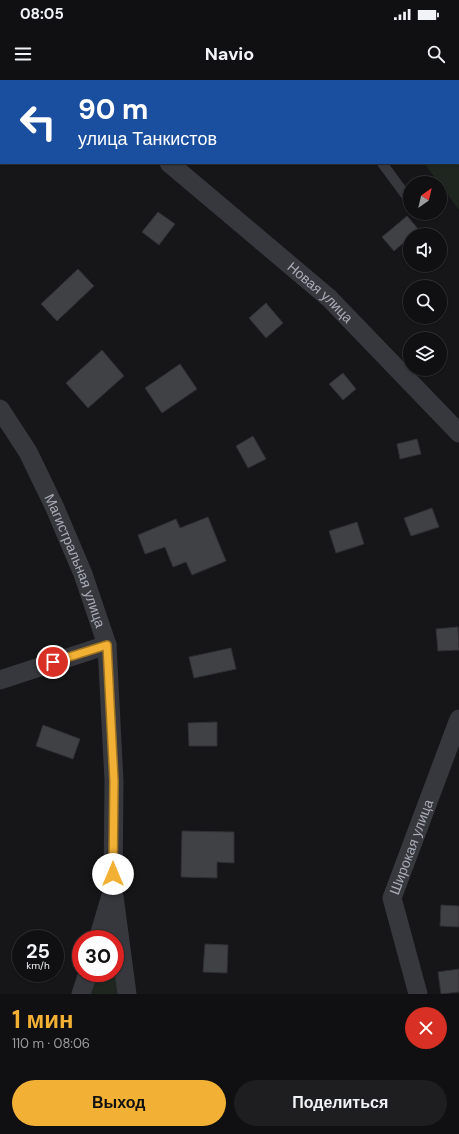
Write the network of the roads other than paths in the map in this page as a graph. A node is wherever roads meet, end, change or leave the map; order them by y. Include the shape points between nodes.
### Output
1 (170, 164) edge
2 (383, 164) edge
3 (403, 192) edge
4 (0, 409) edge
5 (459, 433) edge
6 (107, 645) junction
7 (0, 680) edge
8 (459, 719) edge
9 (113, 889) junction
10 (101, 930) edge
11 (85, 982) edge
12 (81, 994) edge
13 (127, 994) edge
14 (418, 994) edge

1 - 5 street, Новая улица via 329,298
2 - 3 lane
4 - 6 street, Магистральная улица via 28,452 55,508 83,574
6 - 7 street
6 - 9 street, Магистральная улица via 114,781
8 - 14 street, Широкая улица via 392,898
9 - 10 street, Магистральная улица
9 - 13 street
11 - 12 street

